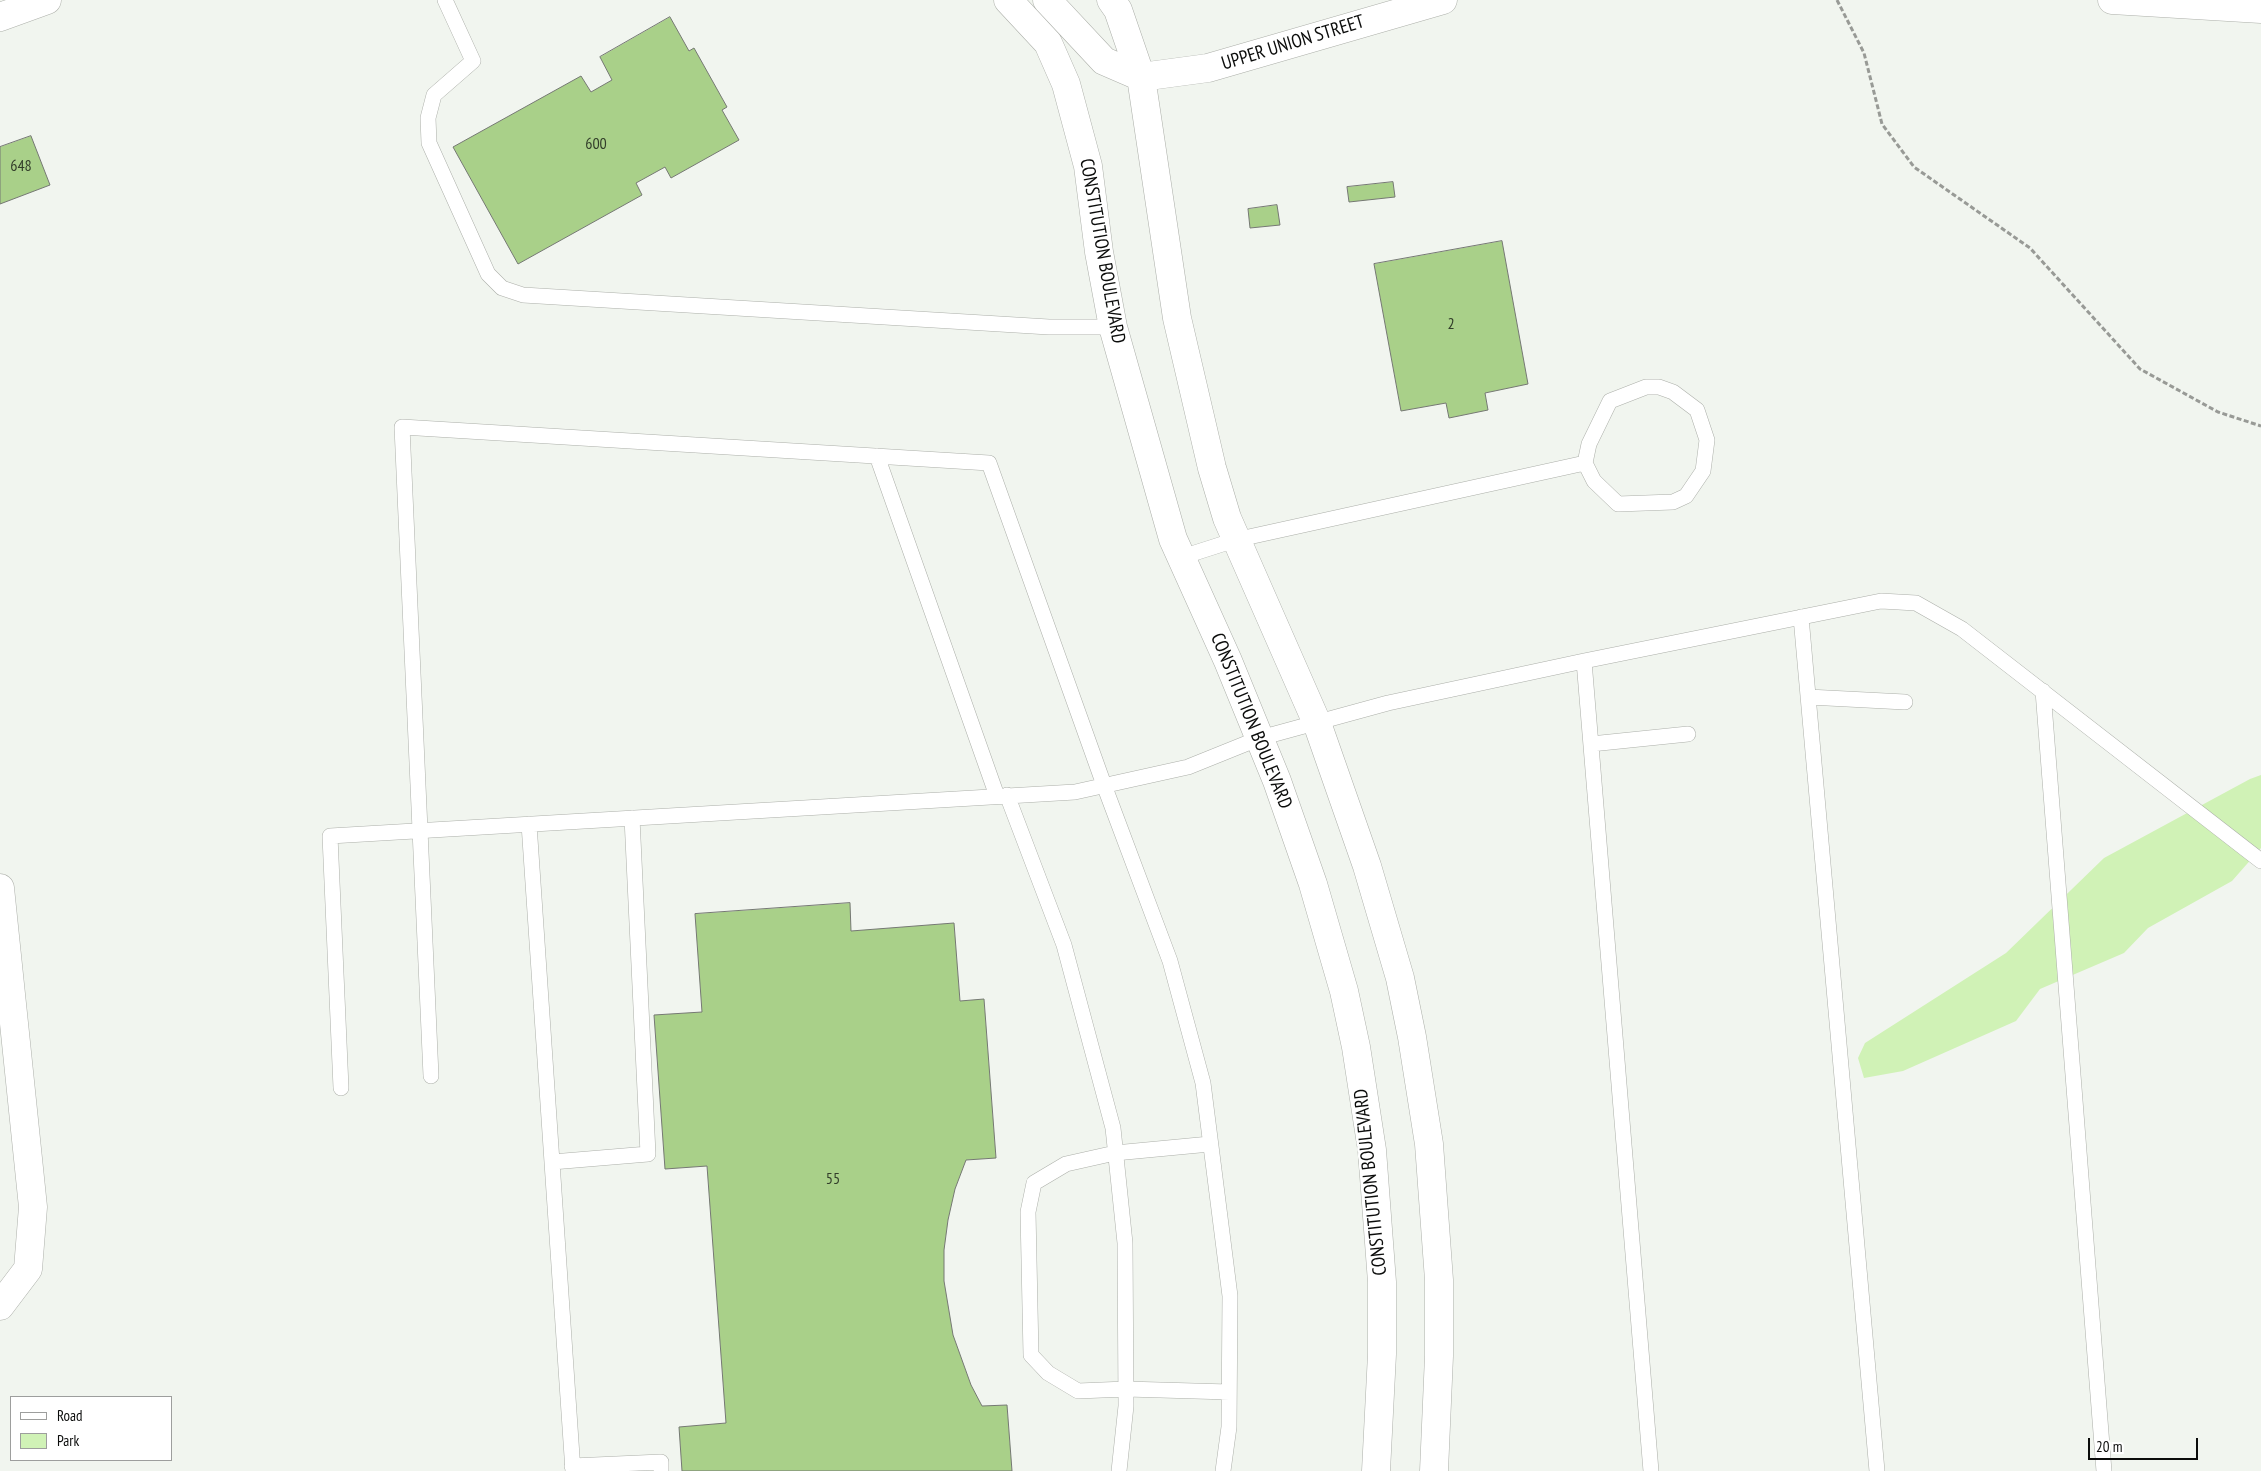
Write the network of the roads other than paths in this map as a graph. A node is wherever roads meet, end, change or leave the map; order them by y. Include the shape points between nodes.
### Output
1 (47, 0) edge
2 (445, 0) edge
3 (1008, 0) edge
4 (1047, 0) edge
5 (1111, 0) edge
6 (1443, 0) edge
7 (2112, 0) edge
8 (2261, 9) edge
9 (0, 17) edge
10 (1141, 77) junction
11 (1113, 327) junction
12 (877, 456) junction
13 (1585, 463) junction
14 (1235, 540) junction
15 (1182, 557) junction
16 (1801, 617) junction
17 (1584, 661) junction
18 (2043, 691) junction
19 (1808, 696) junction
20 (1905, 702) dead end
21 (1316, 723) junction
22 (1688, 734) dead end
23 (1260, 738) junction
24 (1591, 744) junction
25 (1104, 785) junction
26 (1002, 796) junction
27 (632, 818) junction
28 (529, 824) junction
29 (419, 831) junction
30 (2261, 861) edge
31 (0, 888) edge
32 (431, 1076) dead end
33 (341, 1088) dead end
34 (1210, 1144) junction
35 (1116, 1153) junction
36 (552, 1162) junction
37 (0, 1306) edge
38 (1126, 1389) junction
39 (1229, 1392) junction
40 (573, 1468) edge
41 (661, 1471) edge
42 (1119, 1471) edge
43 (1223, 1471) edge
44 (1376, 1471) edge
45 (1434, 1471) edge
46 (1651, 1471) edge
47 (1877, 1471) edge
48 (2104, 1471) edge

1 - 9 street
2 - 11 lane via 473,61 434,95 428,118 429,143 488,274 502,288 533,296 1049,327
3 - 11 street, CONSTITUTION BOULEVARD via 1048,43 1066,84 1088,166
4 - 10 street via 1104,61
5 - 10 street via 1118,10
6 - 10 street, UPPER UNION STREET via 1208,68
7 - 8 street
10 - 14 street via 1183,350 1212,468
11 - 15 street, CONSTITUTION BOULEVARD via 1173,539
12 - 25 lane via 989,463
12 - 26 lane
12 - 29 lane via 402,428
13 - 13 lane via 1594,481 1618,504 1673,502 1686,496 1704,471 1707,440 1697,410 1673,392 1660,387 1646,387 1610,401 1588,444
13 - 14 lane
14 - 15 lane
14 - 21 street
15 - 23 street, CONSTITUTION BOULEVARD
16 - 17 lane
16 - 18 lane via 1881,601 1916,603 1962,629
16 - 19 lane
17 - 21 lane via 1388,703
17 - 24 lane
18 - 30 lane
18 - 48 lane
19 - 20 lane
19 - 47 lane
21 - 23 lane
21 - 45 street via 1389,938 1412,1037 1429,1144 1438,1280 1439,1356
22 - 24 lane
23 - 25 lane via 1188,767
23 - 44 street, CONSTITUTION BOULEVARD via 1335,954 1356,1047 1372,1150 1382,1282
24 - 46 lane
25 - 26 lane via 1076,792
25 - 34 lane via 1170,961 1203,1083
26 - 27 lane
26 - 35 lane via 1064,945 1113,1128
27 - 28 lane
27 - 36 lane via 648,1154
28 - 29 lane
28 - 36 lane
29 - 32 lane
29 - 33 lane via 330,836
31 - 37 street via 33,1207 28,1269
34 - 35 lane
34 - 39 lane via 1230,1296
35 - 38 lane via 1125,1243
35 - 38 lane via 1066,1164 1034,1183 1028,1212 1031,1355 1048,1374 1078,1391
36 - 40 lane
38 - 39 lane
38 - 42 lane
39 - 43 lane
40 - 41 lane via 661,1462

